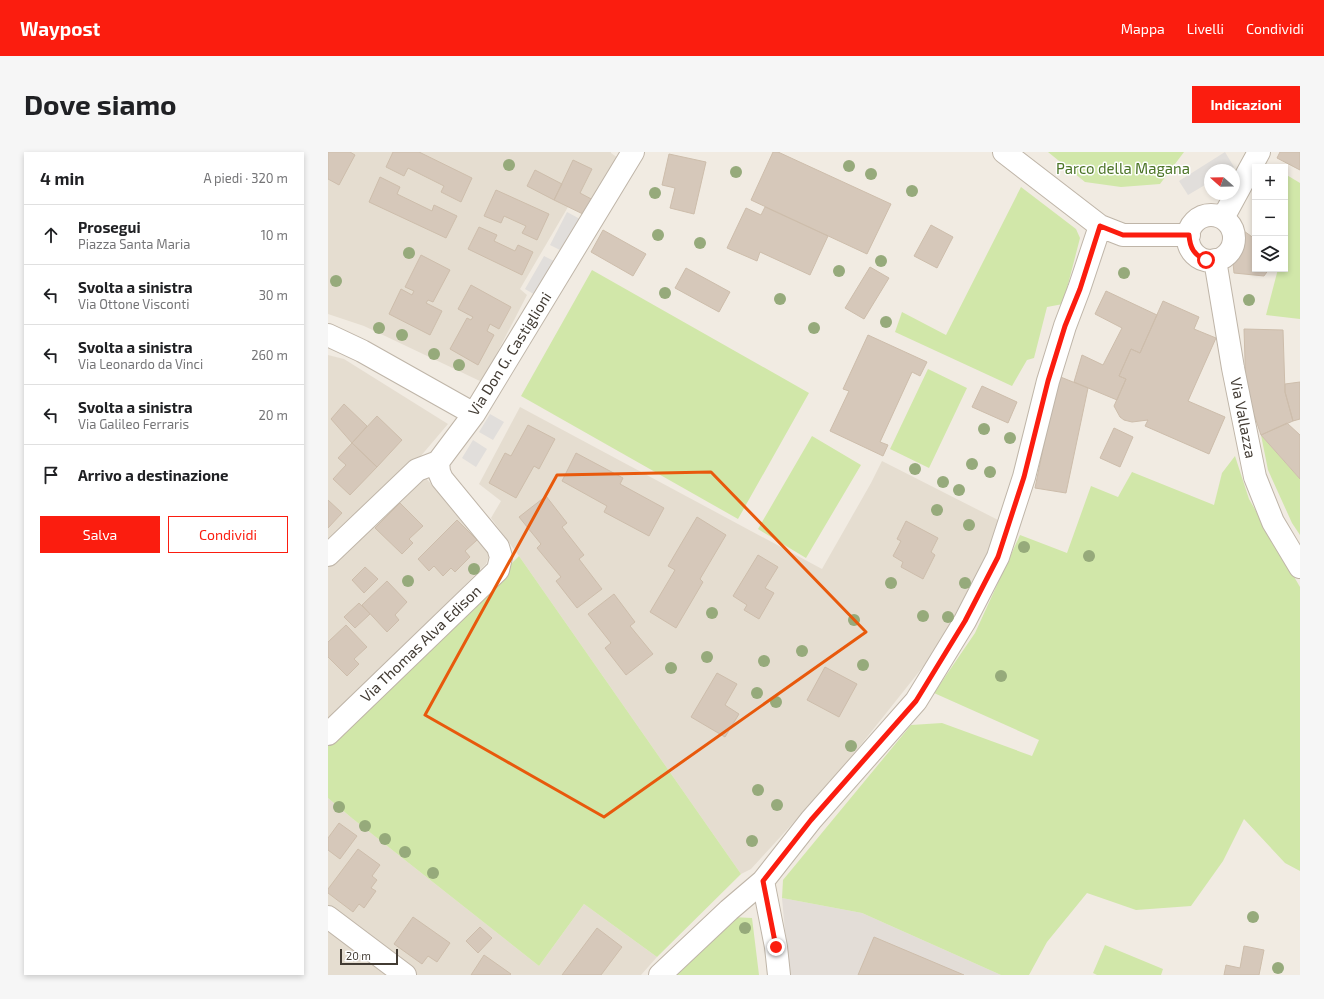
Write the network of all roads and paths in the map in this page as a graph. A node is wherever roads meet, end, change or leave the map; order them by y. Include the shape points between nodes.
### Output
1 (633, 152) edge
2 (1004, 152) edge
3 (1259, 152) edge
4 (1223, 218) junction
5 (1100, 226) junction
6 (1189, 235) junction
7 (1215, 260) junction
8 (328, 335) edge
9 (474, 414) junction
10 (438, 462) junction
11 (328, 554) edge
12 (1300, 567) edge
13 (328, 734) edge
14 (763, 881) junction
15 (328, 917) edge
16 (405, 975) edge
17 (660, 975) edge
18 (779, 975) edge

1 - 9 street, Via Don G. Castiglioni
2 - 5 street
3 - 4 street
4 - 6 street via 1209,215 1202,217 1195,221
4 - 7 street via 1233,230 1234,238 1229,253
5 - 6 street via 1123,235
5 - 14 street via 1050,374 1024,477 998,557 965,621 916,701 811,820
6 - 7 street via 1189,243 1198,257
7 - 12 street, Via Vallazza via 1255,477 1273,522
8 - 9 street via 362,350
9 - 10 street, Via Don G. Castiglioni
10 - 11 street via 417,470
10 - 13 street, Via Thomas Alva Edison via 442,479 498,547 501,557 498,570
14 - 17 street
14 - 18 street
15 - 16 street

